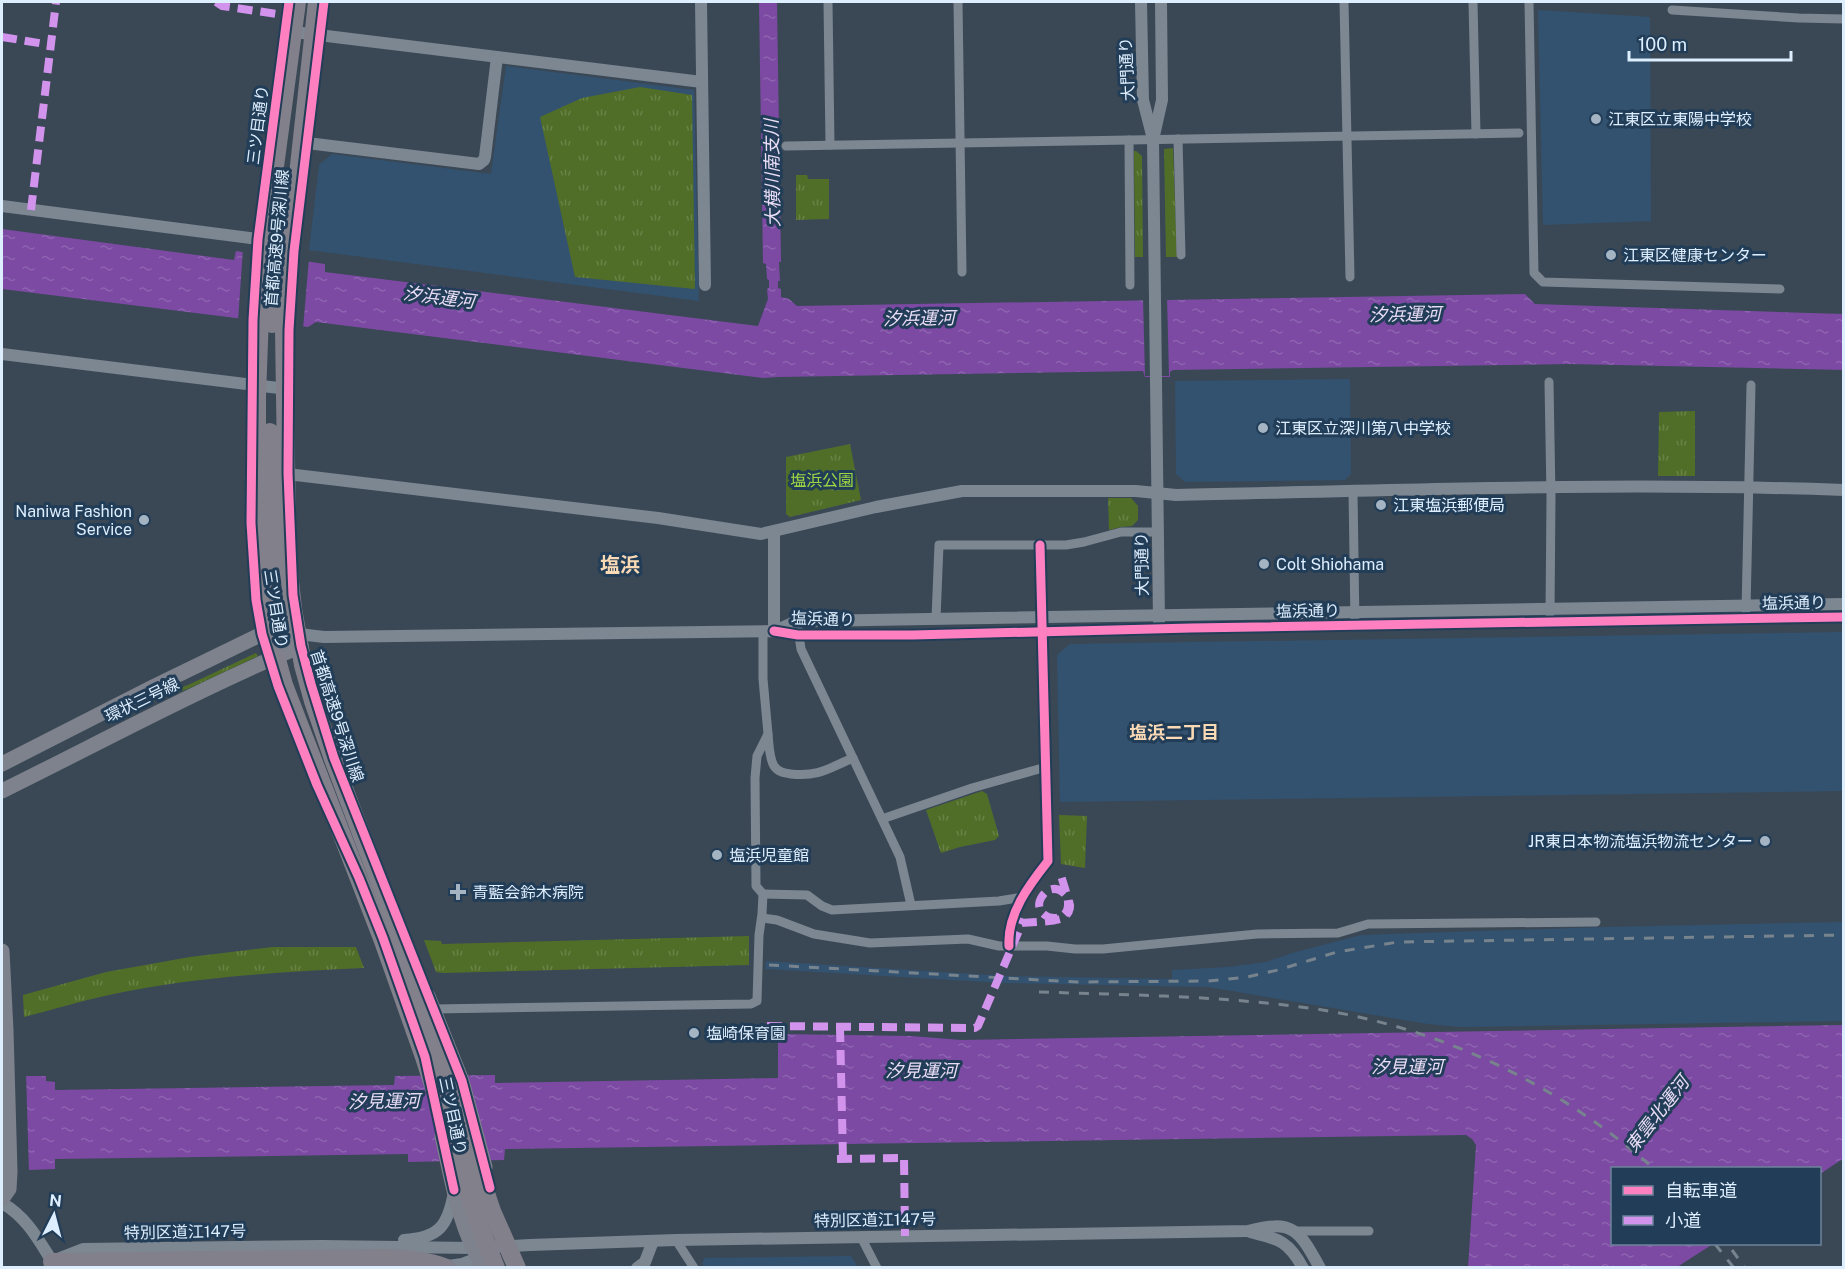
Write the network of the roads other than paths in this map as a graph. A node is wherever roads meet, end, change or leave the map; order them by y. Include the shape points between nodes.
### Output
1 (289, 2) edge
2 (297, 2) edge
3 (318, 2) edge
4 (324, 2) edge
5 (701, 2) edge
6 (828, 2) edge
7 (958, 2) edge
8 (1140, 2) edge
9 (1161, 2) edge
10 (1344, 2) edge
11 (1473, 2) edge
12 (1529, 2) edge
13 (1672, 10) dead end
14 (1844, 19) edge
15 (285, 31) junction
16 (320, 35) junction
17 (497, 57) junction
18 (702, 82) junction
19 (1519, 133) dead end
20 (1476, 134) junction
21 (1346, 136) junction
22 (1178, 139) junction
23 (1129, 140) junction
24 (1153, 140) junction
25 (960, 143) junction
26 (298, 144) junction
27 (830, 145) junction
28 (786, 146) dead end
29 (2, 206) edge
30 (258, 239) junction
31 (1181, 255) dead end
32 (962, 272) dead end
33 (1350, 277) dead end
34 (705, 285) dead end
35 (1130, 285) dead end
36 (1780, 289) dead end
37 (2, 354) edge
38 (1549, 382) dead end
39 (1751, 385) dead end
40 (251, 386) junction
41 (287, 389) junction
42 (251, 473) junction
43 (288, 473) junction
44 (1750, 487) junction
45 (1551, 488) junction
46 (1844, 490) edge
47 (1353, 491) junction
48 (1157, 493) junction
49 (774, 532) junction
50 (1159, 532) junction
51 (1040, 545) junction
52 (1844, 604) edge
53 (1747, 605) junction
54 (1550, 608) junction
55 (1354, 611) junction
56 (1160, 615) junction
57 (1041, 617) junction
58 (1844, 617) edge
59 (936, 618) junction
60 (1746, 619) junction
61 (797, 621) junction
62 (1550, 622) junction
63 (1354, 625) junction
64 (1159, 629) junction
65 (768, 631) junction
66 (1043, 631) junction
67 (262, 634) junction
68 (798, 635) junction
69 (300, 640) junction
70 (269, 660) junction
71 (768, 734) junction
72 (853, 758) junction
73 (2, 764) edge
74 (1046, 768) junction
75 (2, 791) edge
76 (882, 819) junction
77 (763, 894) junction
78 (1023, 897) junction
79 (911, 905) junction
80 (762, 918) junction
81 (1596, 922) dead end
82 (399, 934) junction
83 (1009, 946) junction
84 (2, 951) edge
85 (2, 969) edge
86 (433, 1009) junction
87 (454, 1191) junction
88 (2, 1201) edge
89 (1248, 1231) junction
90 (1295, 1231) junction
91 (1369, 1231) dead end
92 (861, 1237) junction
93 (676, 1240) junction
94 (652, 1241) junction
95 (321, 1246) junction
96 (503, 1248) junction
97 (478, 1258) edge
98 (53, 1265) edge
99 (74, 1268) edge
100 (439, 1268) edge
101 (447, 1268) edge
102 (496, 1268) edge
103 (511, 1268) edge
104 (517, 1268) edge
105 (637, 1268) edge
106 (694, 1268) edge
107 (877, 1268) edge
108 (1303, 1268) edge
109 (1320, 1268) edge

1 - 15 main road, 三ツ目通り
2 - 102 highway, 首都高速9号深川線 via 261,288 257,460 264,599 284,685 383,941
3 - 82 highway, 首都高速9号深川線 via 284,329 289,573 299,644 313,701
4 - 16 main road
5 - 18 street
6 - 27 street
7 - 25 street
8 - 24 street, 大門通り via 1143,100
9 - 24 street, 大門通り via 1162,100
10 - 21 street
11 - 20 street
12 - 36 street via 1534,273 1543,282
13 - 14 street
15 - 16 street
15 - 30 main road, 三ツ目通り
16 - 17 street
16 - 26 highway via 304,66
17 - 18 street
17 - 26 street via 482,163
18 - 34 street
19 - 20 street
20 - 21 street
21 - 22 street
21 - 33 street
22 - 24 street
22 - 31 street
23 - 24 street
23 - 25 street
23 - 35 street
24 - 48 street, 大門通り
25 - 27 street
25 - 32 street
26 - 41 main road, 三ツ目通り
26 - 82 highway via 274,289 270,386 272,523 280,597 297,678 320,751
27 - 28 street
29 - 30 street
30 - 40 main road, 三ツ目通り
37 - 40 street
38 - 45 street
39 - 44 street
40 - 41 street
40 - 42 main road, 三ツ目通り
41 - 43 main road, 三ツ目通り
42 - 43 street
42 - 67 main road, 三ツ目通り via 253,566
43 - 49 street via 761,534
43 - 69 main road, 三ツ目通り via 293,587
44 - 45 street
44 - 46 street
44 - 53 street
45 - 47 street
45 - 54 street
47 - 48 street
47 - 55 street
48 - 49 street via 962,491
48 - 50 street, 大門通り
49 - 65 street
50 - 51 street via 1121,532 1066,545
50 - 56 street, 大門通り
51 - 57 street
51 - 59 street via 939,545
52 - 53 street, 塩浜通り
53 - 54 street, 塩浜通り
53 - 60 street
54 - 55 street, 塩浜通り
54 - 62 street
55 - 56 street, 塩浜通り
55 - 63 street
56 - 57 street, 塩浜通り
56 - 64 street, 大門通り
57 - 59 street, 塩浜通り
57 - 66 street
58 - 60 street, 塩浜通り
59 - 61 street, 塩浜通り
60 - 62 street, 塩浜通り
61 - 65 street, 塩浜通り
61 - 68 street
62 - 63 street, 塩浜通り
63 - 64 street, 塩浜通り
64 - 66 street, 塩浜通り
65 - 68 street, 塩浜通り
65 - 69 street, 塩浜通り
65 - 71 street via 763,679
66 - 68 street, 塩浜通り
66 - 74 street
67 - 69 street, 塩浜通り
67 - 70 main road, 三ツ目通り
67 - 73 main road, 環状三号線
68 - 72 street
69 - 70 main road, 環状三号線
69 - 86 main road, 三ツ目通り via 334,758
70 - 75 main road, 環状三号線 via 158,711
70 - 87 main road, 三ツ目通り via 317,785 383,938 425,1057
71 - 72 street via 774,766 782,773 808,776
71 - 77 street via 757,756 755,778 756,886
72 - 76 street
74 - 76 street
74 - 78 street via 1048,861
76 - 79 street via 900,857
77 - 79 street via 807,895 832,910
77 - 80 street
78 - 79 street via 999,902
78 - 83 street via 1008,933
80 - 83 street via 822,936 870,943 968,939
80 - 86 street via 758,998 754,1003
81 - 83 street via 1368,924 1338,933 1257,934 1103,949
82 - 104 highway, 首都高速9号深川線 via 492,1211
84 - 85 main road
85 - 88 main road via 10,1172 9,1189
86 - 96 main road, 三ツ目通り via 469,1102
87 - 95 street, 特別区道江147号 via 446,1219 431,1235
87 - 97 main road, 三ツ目通り
88 - 98 street via 26,1222
89 - 90 street, 特別区道江147号 via 1267,1226
89 - 92 street, 特別区道江147号
89 - 108 street, 特別区道江147号 via 1286,1244
90 - 91 street
90 - 109 street
92 - 93 street, 特別区道江147号
92 - 107 street
93 - 94 street, 特別区道江147号
93 - 106 street
94 - 96 street, 特別区道江147号
94 - 105 street via 645,1262
95 - 97 street, 特別区道江147号
95 - 98 street, 特別区道江147号 via 83,1249
96 - 97 street, 特別区道江147号
96 - 103 main road, 三ツ目通り
97 - 100 street, 特別区道江147号
98 - 99 street
98 - 101 highway via 386,1258

